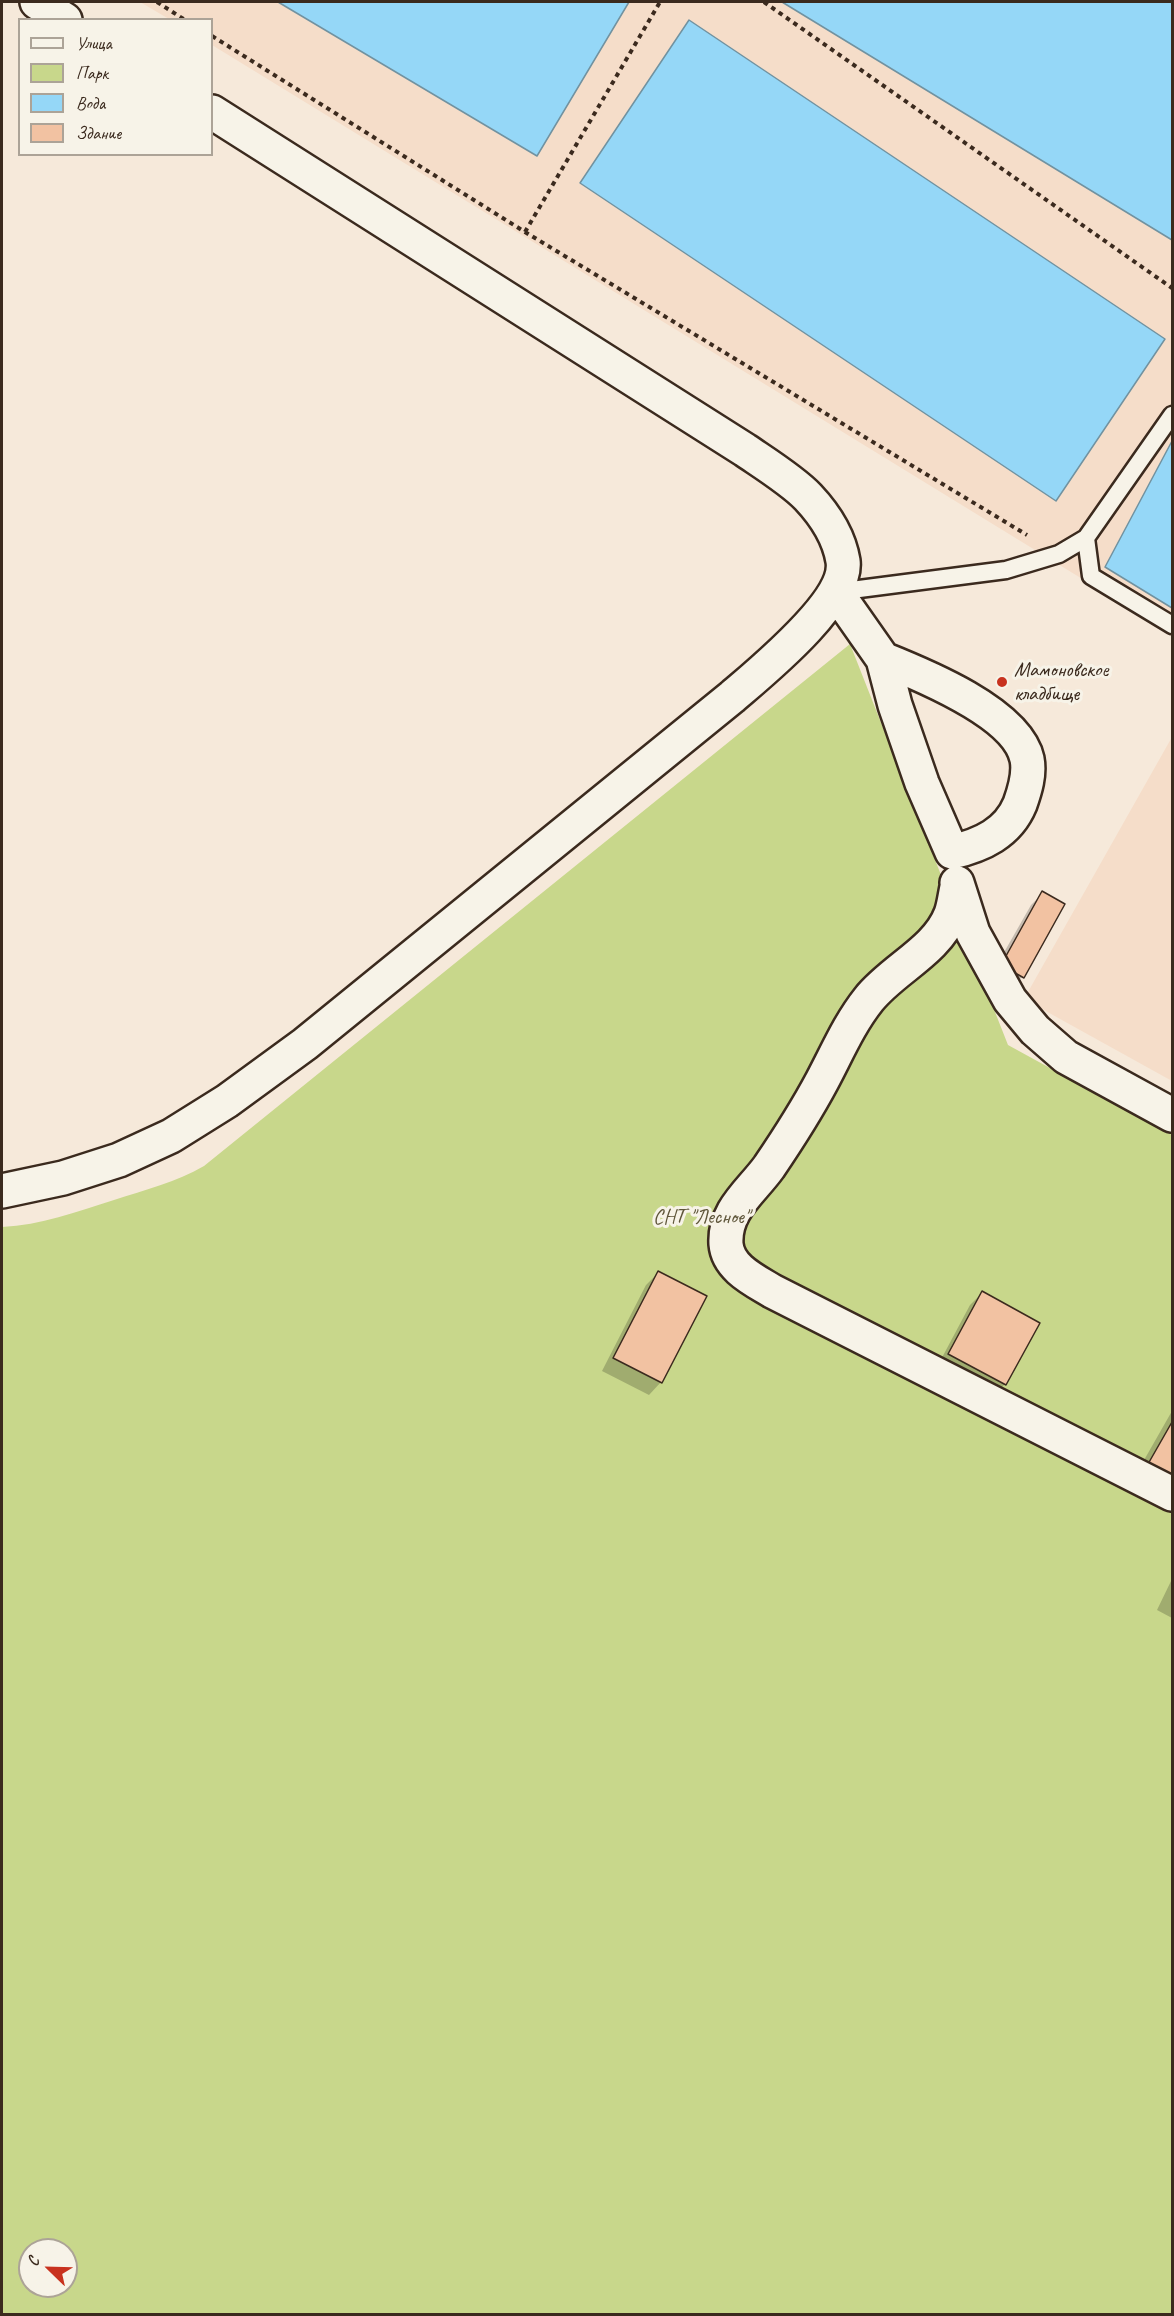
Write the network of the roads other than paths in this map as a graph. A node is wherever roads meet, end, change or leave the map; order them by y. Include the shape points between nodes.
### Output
1 (37, 2) edge
2 (62, 18) edge
3 (213, 113) edge
4 (1173, 415) edge
5 (1086, 538) junction
6 (836, 592) junction
7 (1173, 625) edge
8 (884, 658) junction
9 (952, 852) junction
10 (957, 887) junction
11 (1173, 1115) edge
12 (2, 1191) edge
13 (1173, 1494) edge

1 - 2 street
3 - 6 street via 745,450 807,495 831,526 843,562
4 - 5 lane
5 - 6 lane via 1059,554 1006,570
5 - 7 lane via 1091,576
6 - 8 street
6 - 12 street via 792,644 732,697 305,1044 227,1101 171,1136 119,1160 63,1178
8 - 9 street via 895,705 922,783
8 - 9 street via 973,701 1011,730 1027,758 1026,787 1015,814 997,835 975,847
9 - 10 street
10 - 11 street via 973,933 1010,1000 1035,1030 1066,1057
10 - 13 street via 951,915 937,937 870,997 842,1039 797,1125 768,1169 734,1208 726,1246 735,1266 750,1278

